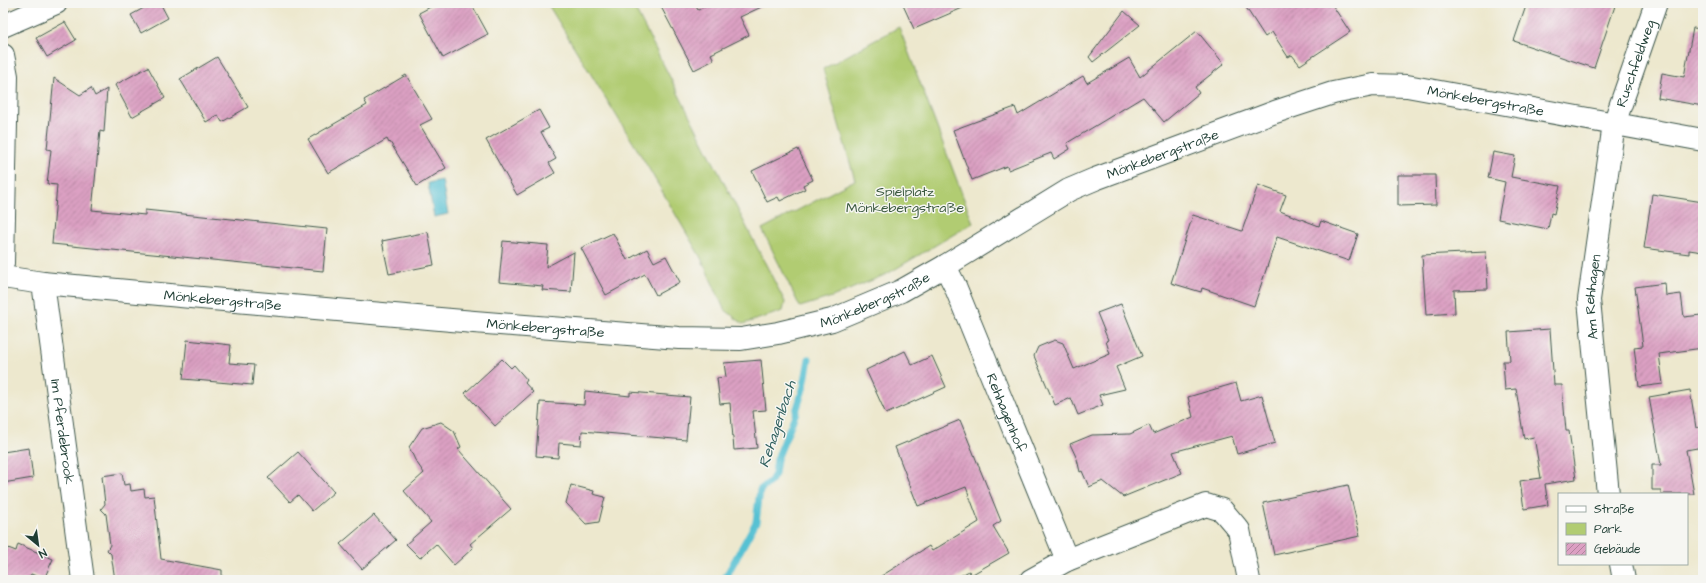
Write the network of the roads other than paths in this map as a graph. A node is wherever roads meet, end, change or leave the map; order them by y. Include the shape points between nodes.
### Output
1 (56, 3) edge
2 (1656, 3) edge
3 (3, 26) edge
4 (3, 56) edge
5 (1614, 124) junction
6 (1703, 140) edge
7 (3, 263) edge
8 (945, 266) junction
9 (3, 277) edge
10 (43, 283) junction
11 (1608, 493) edge
12 (1067, 560) junction
13 (1622, 565) edge
14 (83, 580) edge
15 (1031, 580) edge
16 (1249, 580) edge
17 (1624, 580) edge

1 - 3 street
2 - 5 street, Ruschfeldweg
4 - 7 street via 7,76
5 - 6 street, Mönkebergstraße
5 - 8 street, Mönkebergstraße via 1407,86 1373,85 1332,93 1069,190
5 - 11 street, Am Rehhagen via 1589,300
8 - 10 street, Mönkebergstraße via 901,291 832,320 741,339 679,338 474,322
8 - 12 street, Rehhagenhof
9 - 10 street, Mönkebergstraße
10 - 14 street, Im Pferdebrook
12 - 15 street
12 - 16 street via 1206,505 1222,510 1238,530
13 - 17 street

